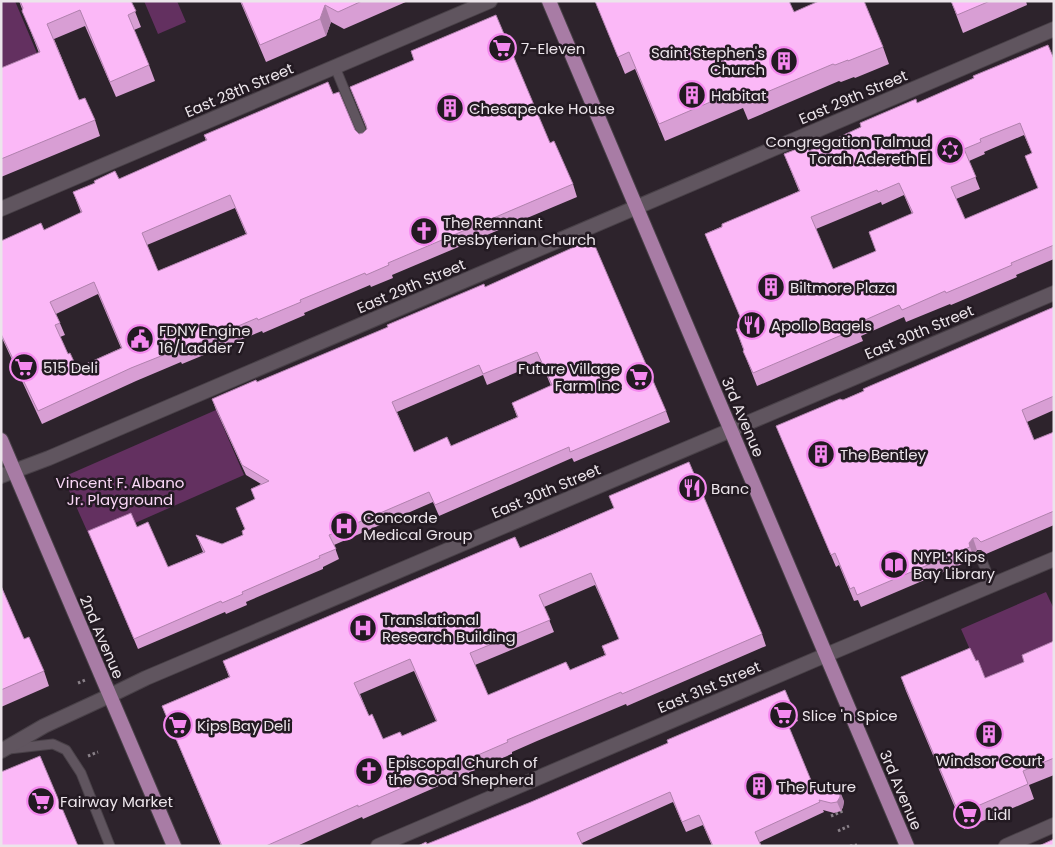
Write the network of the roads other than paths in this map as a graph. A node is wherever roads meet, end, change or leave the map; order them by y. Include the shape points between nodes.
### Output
1 (490, 1) edge
2 (549, 1) edge
3 (1054, 29) edge
4 (335, 67) junction
5 (366, 140) edge
6 (636, 207) junction
7 (1, 209) edge
8 (1054, 293) edge
9 (730, 430) junction
10 (1, 440) edge
11 (7, 473) edge
12 (980, 556) edge
13 (1054, 559) edge
14 (992, 585) junction
15 (826, 655) junction
16 (109, 696) junction
17 (4, 750) edge
18 (1054, 826) edge
19 (110, 846) edge
20 (174, 846) edge
21 (378, 846) edge
22 (907, 846) edge
23 (1006, 846) edge

1 - 4 street, East 28th Street
2 - 6 main road, 3rd Avenue
3 - 6 street, East 29th Street
4 - 5 lane
4 - 7 street, East 28th Street
6 - 9 main road, 3rd Avenue
6 - 11 street, East 29th Street via 49,458
8 - 9 street, East 30th Street
9 - 15 main road, 3rd Avenue
9 - 16 street, East 30th Street
10 - 11 main road, 2nd Avenue
11 - 16 main road, 2nd Avenue
12 - 14 lane
13 - 14 street, East 31st Street
14 - 15 street, East 31st Street
15 - 21 street, East 31st Street
15 - 22 main road, 3rd Avenue
16 - 17 street, East 30th Street via 44,726
16 - 20 main road, 2nd Avenue
17 - 19 lane via 53,744 66,750 81,773
18 - 23 street

